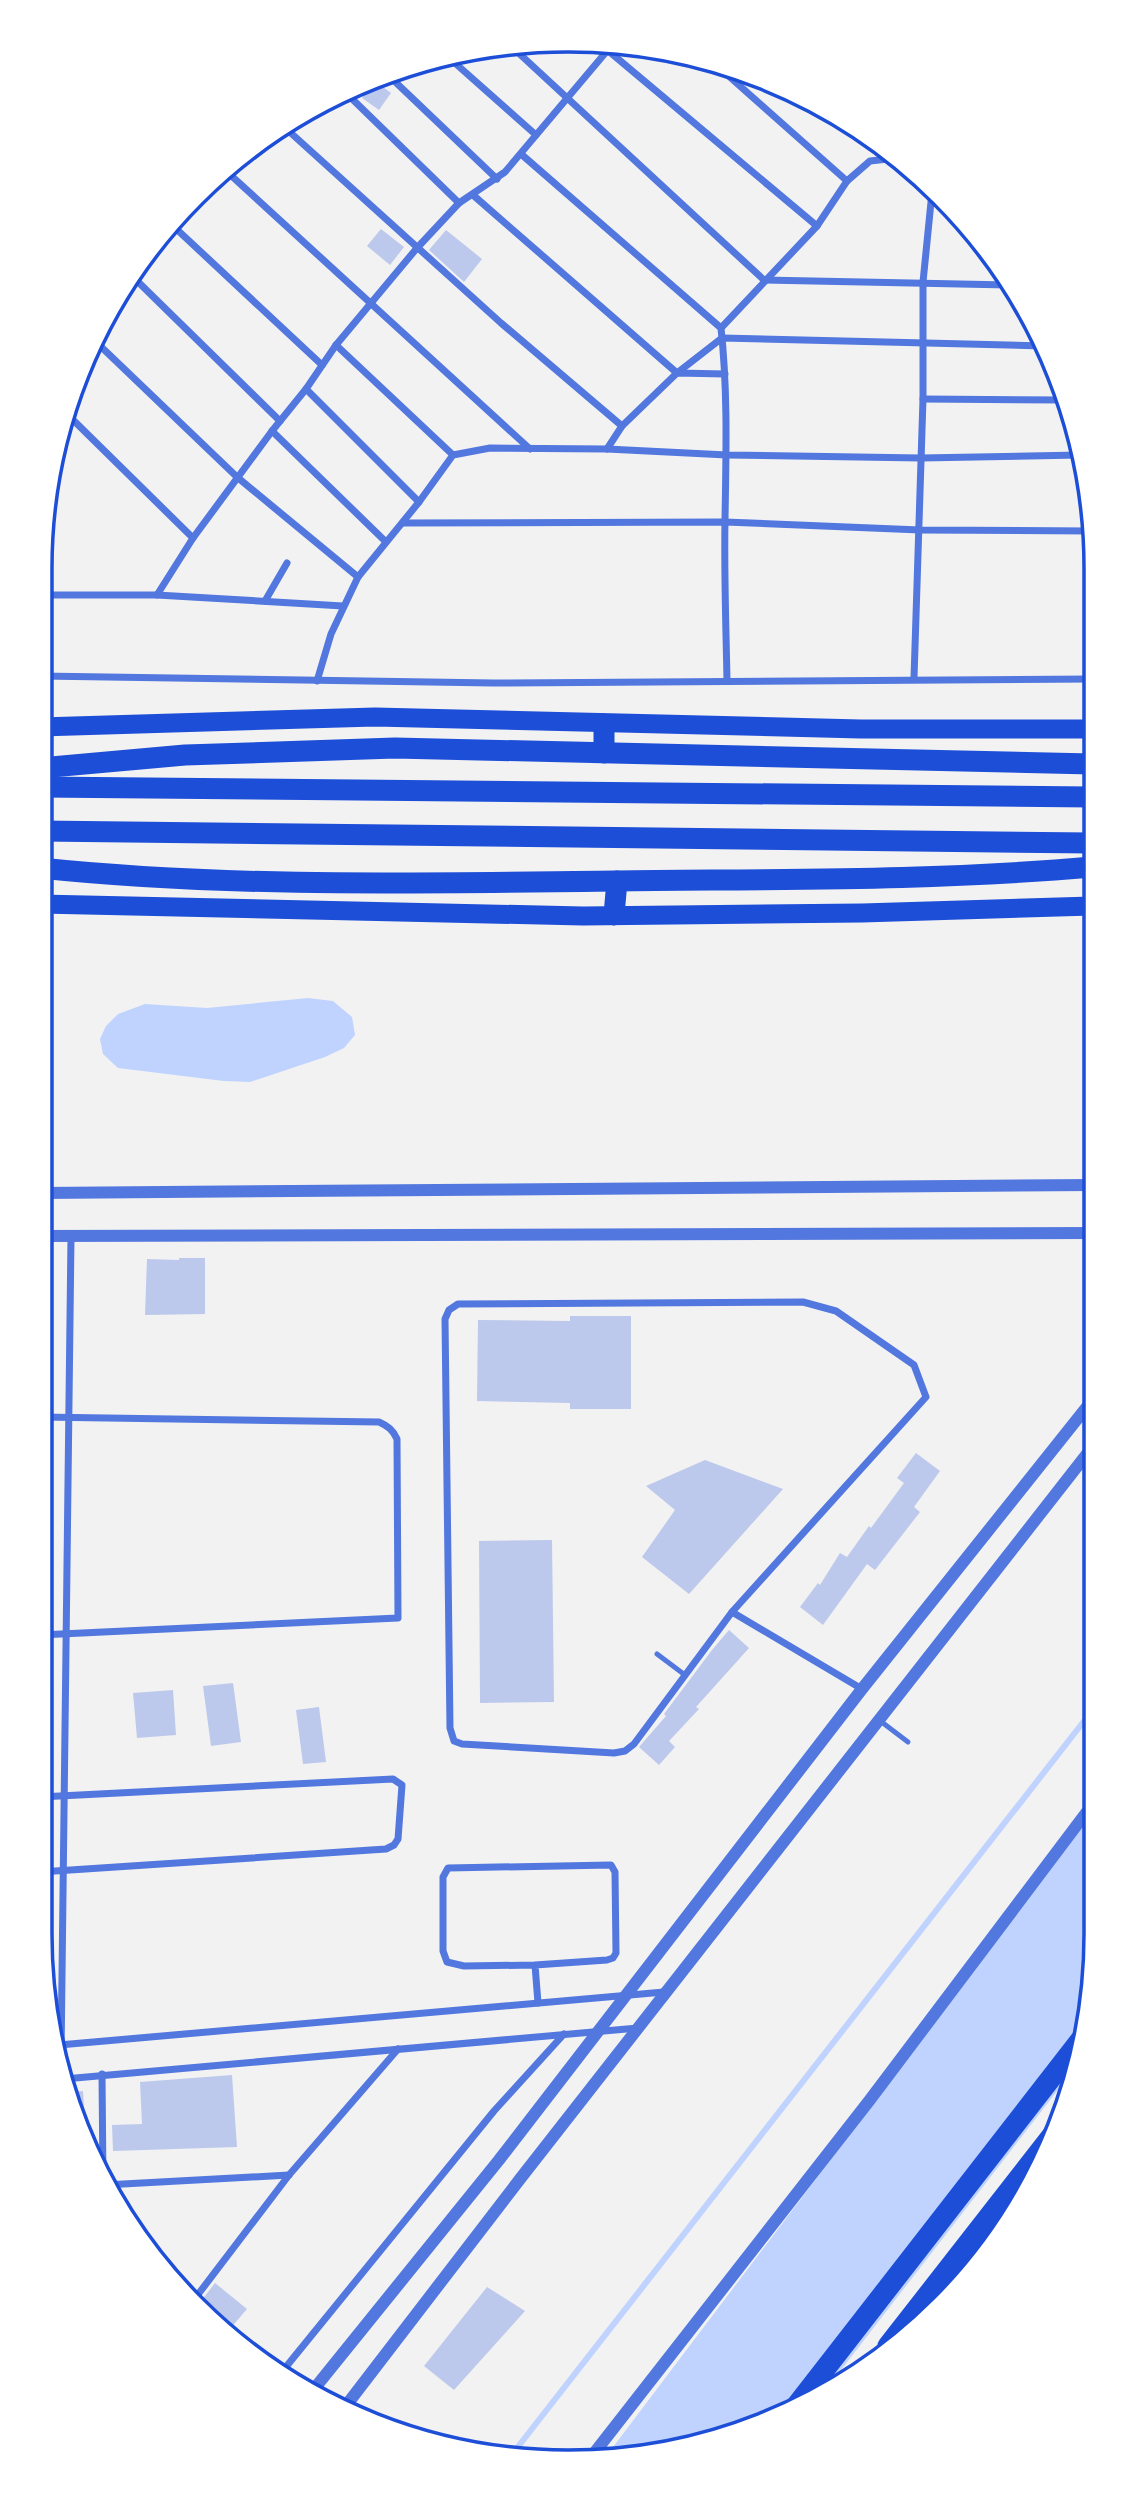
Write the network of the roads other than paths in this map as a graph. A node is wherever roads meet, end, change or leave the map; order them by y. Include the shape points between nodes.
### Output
1 (603, 54) edge
2 (521, 55) edge
3 (619, 56) edge
4 (457, 65) edge
5 (733, 80) edge
6 (396, 82) edge
7 (568, 98) junction
8 (353, 100) edge
9 (291, 133) edge
10 (536, 135) junction
11 (521, 154) junction
12 (883, 160) edge
13 (232, 177) edge
14 (497, 179) junction
15 (847, 181) junction
16 (473, 195) junction
17 (930, 201) edge
18 (459, 203) junction
19 (817, 226) junction
20 (178, 231) edge
21 (418, 248) junction
22 (764, 280) junction
23 (923, 282) junction
24 (139, 283) edge
25 (999, 285) edge
26 (371, 303) junction
27 (721, 328) junction
28 (722, 338) junction
29 (923, 344) junction
30 (336, 345) junction
31 (1033, 346) edge
32 (102, 349) edge
33 (322, 365) junction
34 (677, 373) junction
35 (725, 374) junction
36 (306, 389) junction
37 (923, 399) junction
38 (1055, 400) edge
39 (74, 421) edge
40 (280, 421) junction
41 (622, 426) junction
42 (272, 431) junction
43 (530, 449) junction
44 (607, 449) junction
45 (453, 455) junction
46 (727, 455) junction
47 (1071, 455) edge
48 (922, 458) junction
49 (237, 477) junction
50 (419, 502) junction
51 (403, 523) junction
52 (724, 523) junction
53 (920, 530) junction
54 (1082, 531) edge
55 (193, 538) junction
56 (385, 541) junction
57 (287, 563) dead end
58 (358, 577) junction
59 (52, 595) edge
60 (157, 595) junction
61 (265, 601) junction
62 (343, 606) junction
63 (52, 676) edge
64 (914, 678) junction
65 (1084, 679) edge
66 (317, 681) junction
67 (727, 681) junction
68 (604, 724) junction
69 (52, 725) edge
70 (1084, 729) edge
71 (604, 752) junction
72 (1084, 764) edge
73 (52, 767) edge
74 (52, 787) edge
75 (1084, 797) edge
76 (52, 831) edge
77 (1084, 843) edge
78 (1084, 868) edge
79 (52, 869) edge
80 (617, 881) junction
81 (52, 905) edge
82 (1084, 906) edge
83 (614, 915) junction
84 (1084, 1185) edge
85 (52, 1193) edge
86 (1084, 1233) edge
87 (52, 1236) edge
88 (71, 1237) junction
89 (1084, 1411) edge
90 (52, 1417) edge
91 (69, 1418) junction
92 (1084, 1458) edge
93 (732, 1612) junction
94 (66, 1634) junction
95 (52, 1635) edge
96 (657, 1654) dead end
97 (685, 1675) junction
98 (862, 1689) junction
99 (878, 1720) junction
100 (908, 1742) dead end
101 (52, 1796) edge
102 (64, 1796) junction
103 (1084, 1816) edge
104 (52, 1871) edge
105 (63, 1871) junction
106 (536, 1965) junction
107 (666, 1992) junction
108 (626, 1995) junction
109 (538, 2003) junction
110 (60, 2025) edge
111 (638, 2028) junction
112 (598, 2031) junction
113 (565, 2034) junction
114 (64, 2045) edge
115 (398, 2049) junction
116 (1069, 2054) edge
117 (102, 2074) junction
118 (73, 2077) edge
119 (104, 2158) edge
120 (1030, 2163) edge
121 (289, 2175) junction
122 (116, 2182) edge
123 (198, 2295) edge
124 (902, 2328) edge
125 (286, 2367) edge
126 (317, 2385) edge
127 (808, 2390) edge
128 (349, 2401) edge
129 (597, 2449) edge

1 - 7 street
2 - 7 street
3 - 19 street
4 - 10 street
5 - 15 street
6 - 14 street
7 - 10 street
7 - 22 street
8 - 18 street
9 - 21 street
10 - 11 street
11 - 14 street
11 - 27 street
12 - 15 street via 870,161
13 - 26 street
14 - 16 street
15 - 19 street
16 - 18 street
16 - 34 street
17 - 23 street
18 - 21 street
19 - 22 street
20 - 33 street
21 - 26 street
21 - 41 street
22 - 23 street
22 - 27 street
23 - 25 street
23 - 29 street
24 - 40 street
26 - 30 street
26 - 43 street
27 - 28 street
28 - 29 street
28 - 34 street
28 - 35 street
29 - 31 street
29 - 37 street
30 - 33 street
30 - 45 street
32 - 49 street
33 - 36 street
34 - 35 street
34 - 41 street
35 - 46 street
36 - 40 street
36 - 50 street
37 - 38 street
37 - 48 street
39 - 55 street
40 - 42 street
41 - 44 street
42 - 49 street
42 - 56 street
43 - 44 street
43 - 45 street via 490,448
44 - 46 street
45 - 50 street
46 - 48 street
46 - 52 street
47 - 48 street
48 - 53 street
49 - 55 street
49 - 58 street
50 - 51 street
51 - 52 street
51 - 56 street
52 - 53 street
52 - 67 street
53 - 54 street
53 - 64 street
55 - 60 street
56 - 58 street
57 - 61 street
58 - 62 street
59 - 60 street
60 - 61 street
61 - 62 street
62 - 66 street
63 - 66 street
64 - 65 street
64 - 67 street
66 - 67 street
68 - 69 highway via 375,717
68 - 70 highway
68 - 71 highway
71 - 72 highway
71 - 73 highway via 382,748 184,755
74 - 75 highway
76 - 77 highway
78 - 80 highway via 1001,875
79 - 80 highway via 128,877 382,883
80 - 83 highway
81 - 83 highway
82 - 83 highway
84 - 85 street
86 - 88 street
87 - 88 street
88 - 91 street
89 - 98 street
90 - 91 street
91 - 94 street
91 - 94 street via 379,1422 387,1426 397,1439 398,1618
92 - 99 street
93 - 97 street
93 - 97 street via 926,1397 914,1365 836,1311 803,1301 458,1304 449,1310 445,1319 446,1455 450,1728 454,1741 625,1751
93 - 98 street
94 - 95 street
94 - 102 street
96 - 97 lane
98 - 108 street
99 - 100 lane
99 - 107 street
101 - 102 street
102 - 105 street
102 - 105 street via 393,1779 402,1785 398,1839 386,1849
103 - 129 street
104 - 105 street
105 - 110 street
106 - 106 street via 613,1958 615,1872 611,1865 448,1868 443,1877 447,1962
106 - 109 street
107 - 108 street
107 - 111 street
108 - 109 street
108 - 112 street
109 - 114 street
111 - 112 street
111 - 128 street
112 - 113 street
112 - 126 street
113 - 115 street
113 - 125 street via 494,2111
115 - 117 street
115 - 121 street
116 - 127 highway
117 - 118 street
117 - 119 street
120 - 124 highway
121 - 122 street
121 - 123 street

